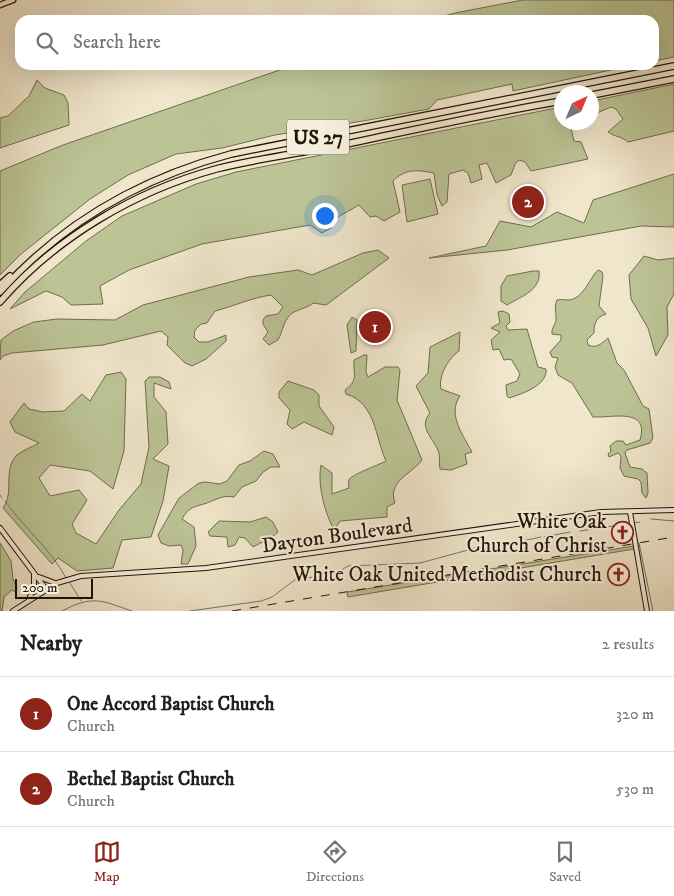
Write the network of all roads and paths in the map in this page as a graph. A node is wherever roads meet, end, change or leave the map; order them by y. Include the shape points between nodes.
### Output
1 (13, 0) edge
2 (0, 5) edge
3 (674, 66) edge
4 (659, 69) edge
5 (654, 70) edge
6 (674, 79) edge
7 (599, 94) edge
8 (554, 103) edge
9 (19, 271) junction
10 (0, 286) edge
11 (0, 292) edge
12 (1, 301) edge
13 (0, 307) edge
14 (674, 510) edge
15 (630, 512) junction
16 (0, 528) edge
17 (33, 572) junction
18 (56, 583) junction
19 (46, 589) junction
20 (28, 601) junction
21 (13, 611) edge
22 (648, 611) edge

1 - 2 main road
3 - 4 highway, US 27
5 - 9 highway, US 27 via 202,161 158,177 97,210 62,234
6 - 7 highway
8 - 12 highway, US 27 via 244,163 177,182 127,204 88,227 41,262
9 - 10 highway
9 - 11 highway, US 27
12 - 13 highway
14 - 15 main road, Dayton Boulevard
15 - 18 main road, Dayton Boulevard via 601,512 206,568 89,575
15 - 22 main road
16 - 17 main road
17 - 18 main road via 45,581
17 - 19 main road
17 - 20 main road via 34,588
18 - 19 main road, Dayton Boulevard
19 - 20 main road, Dayton Boulevard
20 - 21 main road, Dayton Boulevard

